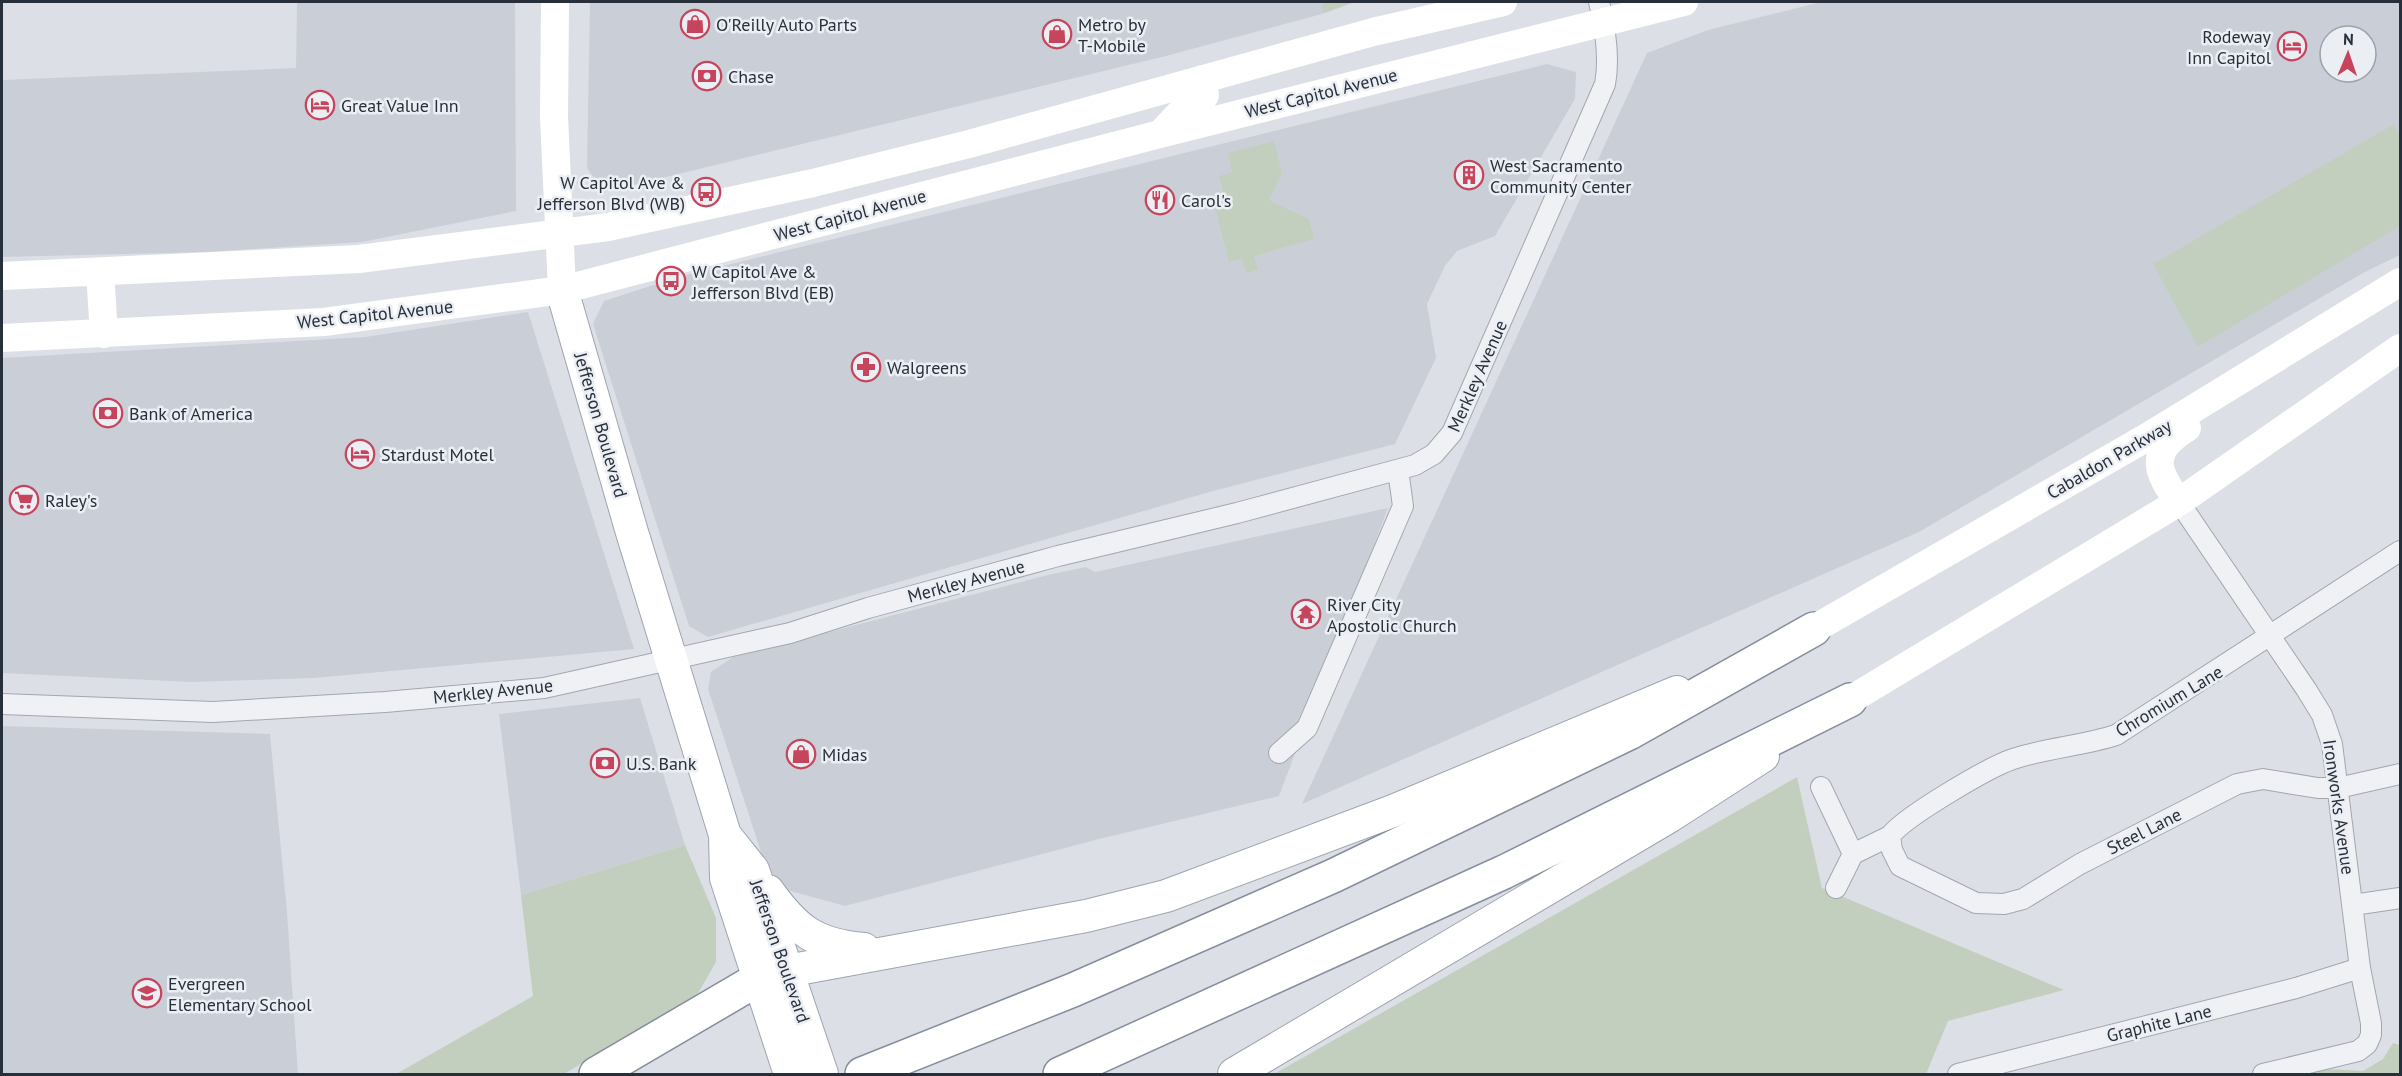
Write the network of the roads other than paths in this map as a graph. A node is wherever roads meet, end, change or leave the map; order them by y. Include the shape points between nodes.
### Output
1 (555, 2) edge
2 (1503, 2) edge
3 (1684, 2) edge
4 (1602, 12) edge
5 (1202, 79) junction
6 (1160, 134) junction
7 (1003, 135) junction
8 (930, 194) junction
9 (560, 232) junction
10 (100, 272) junction
11 (2, 276) edge
12 (2400, 282) edge
13 (562, 290) junction
14 (104, 334) junction
15 (2, 338) edge
16 (2400, 348) edge
17 (2272, 361) junction
18 (1398, 470) junction
19 (2179, 502) junction
20 (2400, 551) edge
21 (1815, 629) junction
22 (2270, 638) junction
23 (670, 660) junction
24 (1850, 700) junction
25 (2, 704) edge
26 (1279, 753) dead end
27 (2400, 774) edge
28 (1821, 787) dead end
29 (2338, 788) junction
30 (725, 835) junction
31 (1890, 836) junction
32 (1853, 854) junction
33 (753, 870) junction
34 (1836, 888) dead end
35 (2400, 898) edge
36 (2353, 905) junction
37 (916, 946) junction
38 (2360, 968) junction
39 (773, 974) junction
40 (2006, 1069) edge
41 (596, 1074) edge
42 (790, 1074) edge
43 (822, 1074) edge
44 (864, 1074) edge
45 (1060, 1074) edge
46 (1234, 1074) edge
47 (1958, 1074) edge
48 (2263, 1074) edge

1 - 9 main road, Jefferson Boulevard via 554,117
2 - 5 main road via 1373,32
3 - 4 main road, West Capitol Avenue
4 - 6 main road, West Capitol Avenue
4 - 18 street, Merkley Avenue via 1605,84 1452,433 1446,444 1425,460
5 - 6 main road via 1202,100 1182,111
5 - 7 main road
6 - 8 main road, West Capitol Avenue
7 - 8 main road via 1000,151
7 - 9 main road via 813,183 608,227
8 - 13 main road, West Capitol Avenue
9 - 10 main road via 359,259
9 - 13 main road, Jefferson Boulevard
10 - 11 main road
10 - 14 main road
12 - 17 main road, Cabaldon Parkway
13 - 14 main road, West Capitol Avenue via 324,322
13 - 23 main road, Jefferson Boulevard
14 - 15 main road, West Capitol Avenue
16 - 19 main road
17 - 19 main road via 2248,392 2174,437 2161,452 2162,480
17 - 21 main road, Cabaldon Parkway
18 - 23 street, Merkley Avenue via 1058,556 790,633
18 - 26 street via 1403,506 1307,728
19 - 22 street, Ironworks Avenue
19 - 24 main road
20 - 22 street, Chromium Lane
21 - 37 main road via 1527,756 1166,896 1096,914
21 - 44 highway via 1629,733 1333,876 1073,990
22 - 29 street, Ironworks Avenue via 2322,715 2332,744
22 - 31 street, Chromium Lane via 2115,735 2012,759 1906,820
23 - 25 street, Merkley Avenue via 544,688 385,702 213,712
23 - 30 main road, Jefferson Boulevard
24 - 45 highway via 1504,872
24 - 46 main road via 1670,816
27 - 29 street, Steel Lane
28 - 32 street
29 - 31 street, Steel Lane via 2263,779 2237,784 2080,864 2023,899 2004,904 1976,903 1900,866
29 - 36 street, Ironworks Avenue
30 - 33 main road, Jefferson Boulevard
30 - 39 main road, Jefferson Boulevard via 726,878
31 - 32 street, Chromium Lane
32 - 34 street
33 - 37 main road via 788,918 818,939 863,949
33 - 39 main road, Jefferson Boulevard
35 - 36 street
36 - 38 street, Ironworks Avenue
37 - 39 main road
38 - 40 street, Graphite Lane
38 - 48 street, Ironworks Avenue via 2372,1023 2367,1044 2358,1051
39 - 41 highway
39 - 42 main road, Jefferson Boulevard
39 - 43 main road, Jefferson Boulevard
40 - 47 street, Graphite Lane

